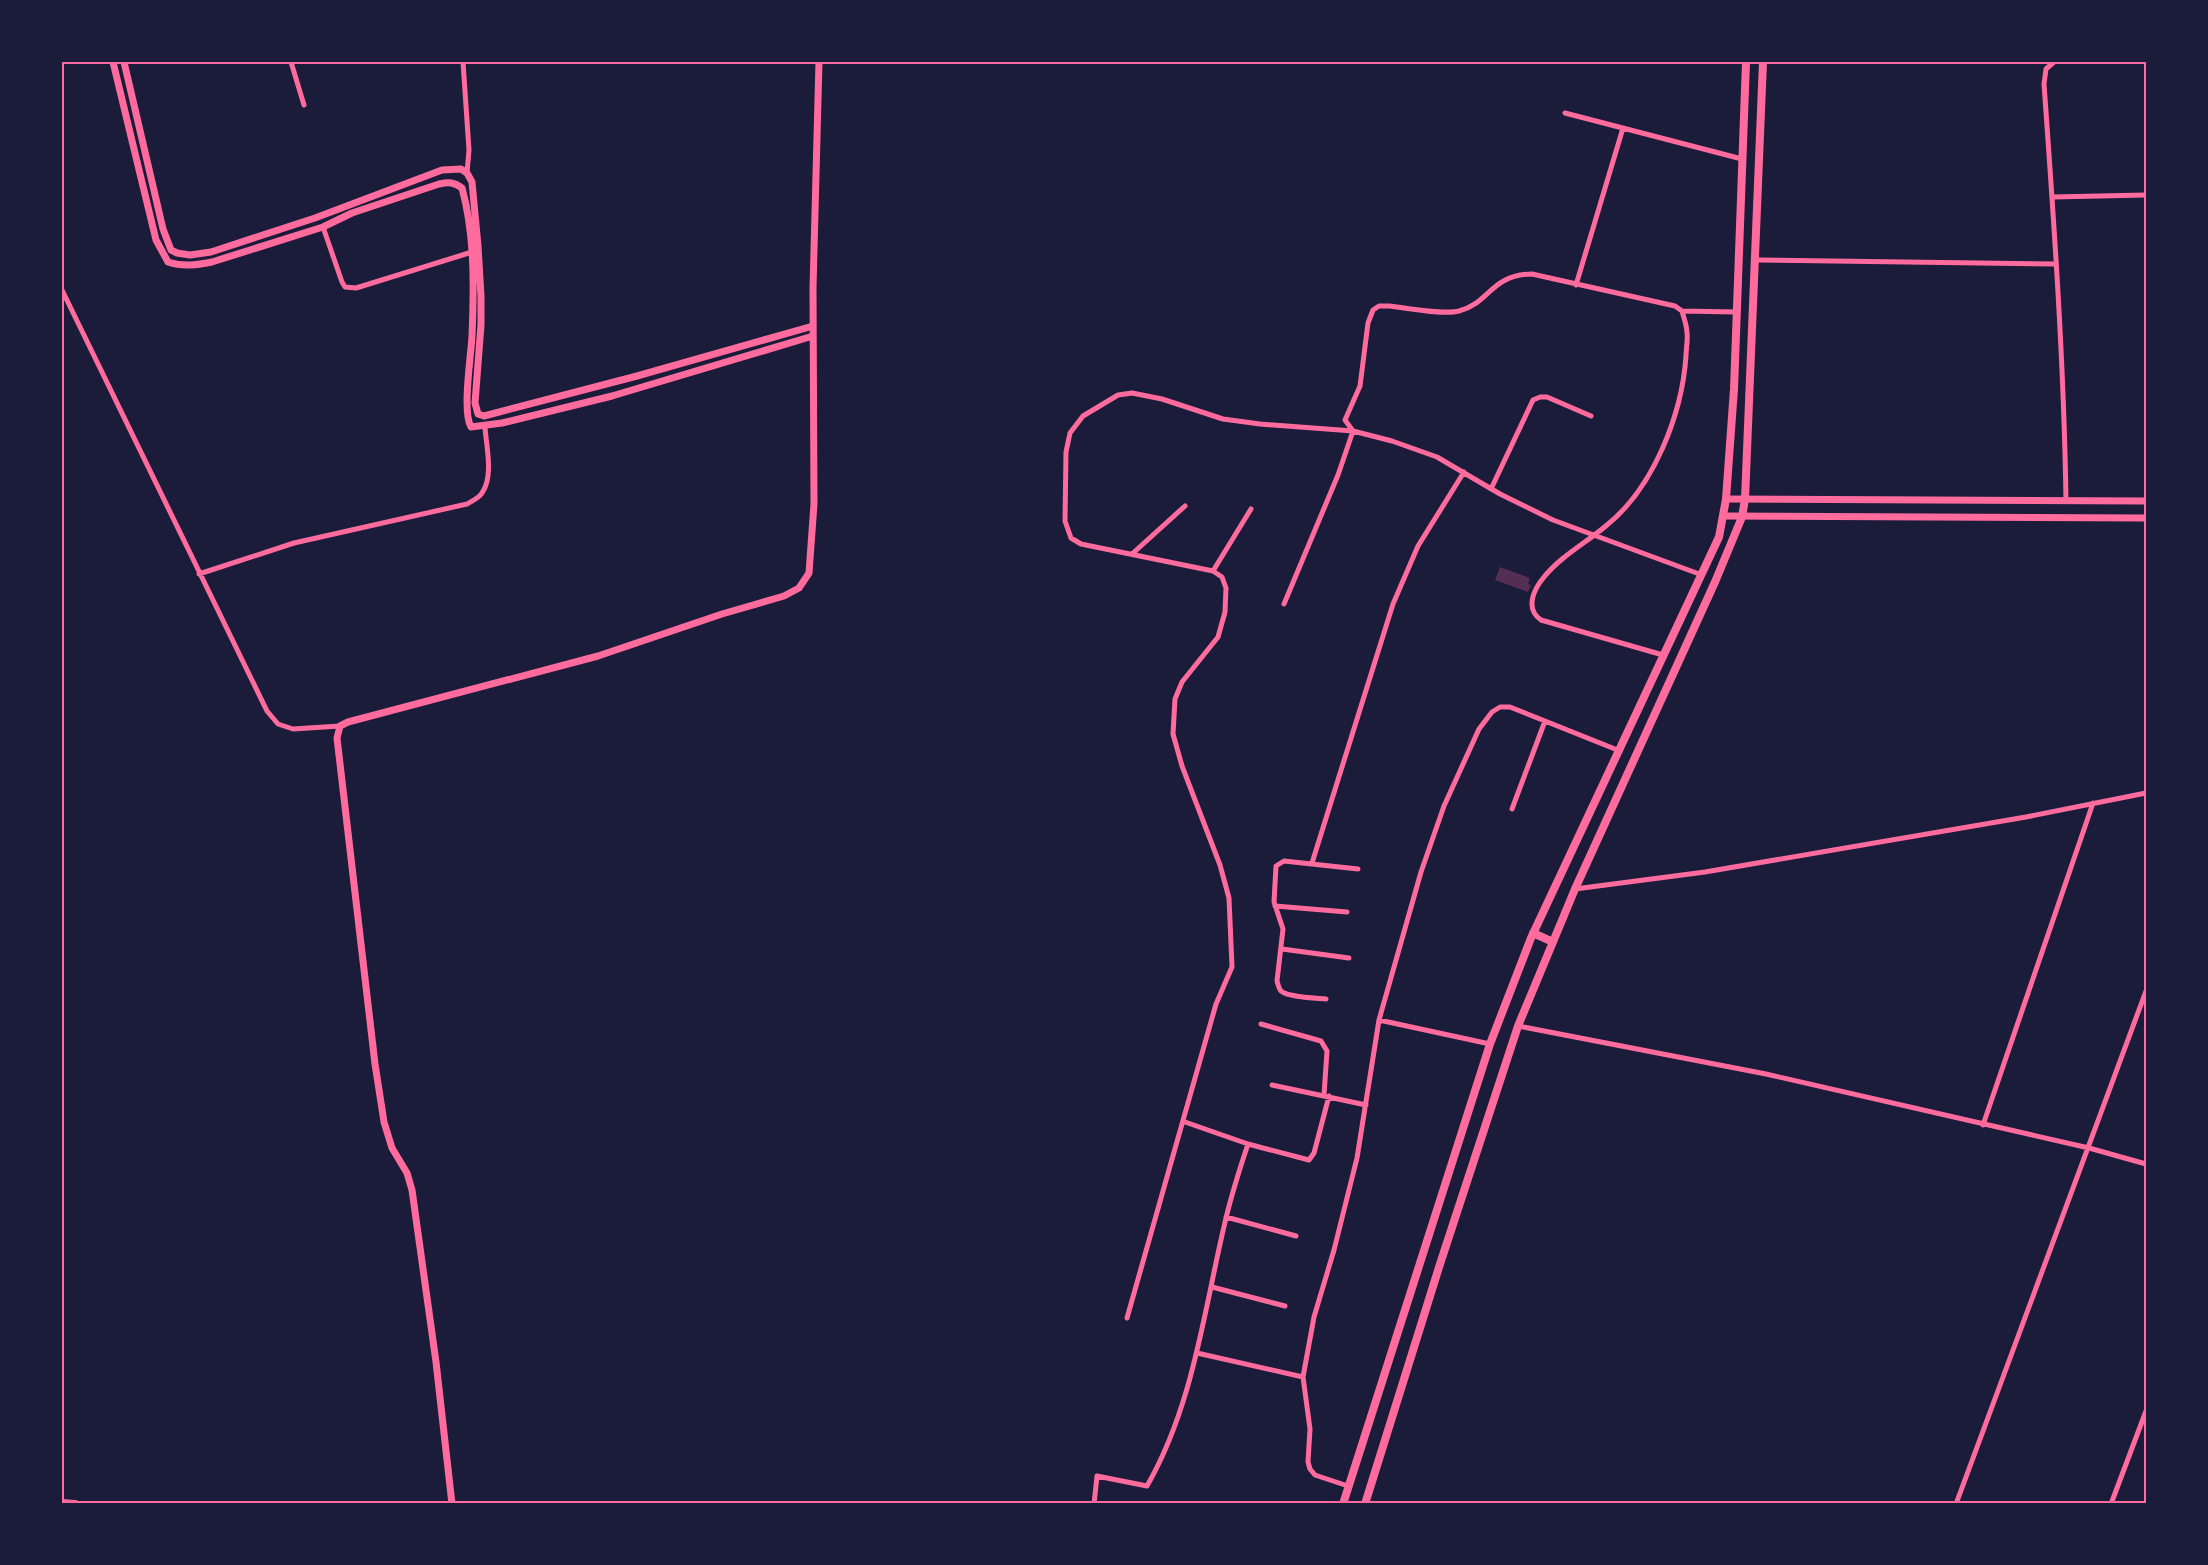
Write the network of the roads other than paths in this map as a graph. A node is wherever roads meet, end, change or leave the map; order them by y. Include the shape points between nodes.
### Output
1 (113, 62) edge
2 (124, 62) edge
3 (291, 62) edge
4 (463, 62) edge
5 (819, 62) edge
6 (1746, 62) edge
7 (1763, 62) edge
8 (2054, 62) edge
9 (304, 105) dead end
10 (1565, 113) dead end
11 (1623, 128) junction
12 (1742, 159) junction
13 (467, 173) junction
14 (2146, 195) edge
15 (2052, 196) junction
16 (322, 227) junction
17 (472, 252) junction
18 (1756, 260) junction
19 (2056, 264) junction
20 (1576, 285) junction
21 (62, 290) edge
22 (1682, 311) junction
23 (1736, 312) junction
24 (813, 326) junction
25 (813, 336) junction
26 (1591, 416) dead end
27 (485, 427) junction
28 (1353, 431) junction
29 (1464, 472) junction
30 (1491, 489) junction
31 (1726, 499) junction
32 (1745, 499) junction
33 (2066, 501) junction
34 (2146, 501) edge
35 (1185, 506) dead end
36 (1251, 509) dead end
37 (1724, 516) junction
38 (1742, 517) junction
39 (2146, 518) edge
40 (1595, 534) junction
41 (1132, 555) junction
42 (1213, 571) junction
43 (200, 574) junction
44 (1702, 575) junction
45 (1284, 604) dead end
46 (1663, 655) junction
47 (1545, 721) junction
48 (340, 726) junction
49 (1620, 751) junction
50 (2146, 793) edge
51 (2094, 803) junction
52 (1512, 809) dead end
53 (1312, 863) junction
54 (1358, 869) dead end
55 (1575, 889) junction
56 (1275, 906) junction
57 (1347, 912) dead end
58 (1533, 933) junction
59 (1553, 942) junction
60 (1282, 949) junction
61 (1349, 958) dead end
62 (2146, 991) edge
63 (1326, 999) dead end
64 (1379, 1020) junction
65 (1260, 1024) dead end
66 (1518, 1026) junction
67 (1490, 1044) junction
68 (1272, 1085) dead end
69 (1327, 1096) junction
70 (1366, 1105) junction
71 (1185, 1122) junction
72 (1983, 1125) junction
73 (1248, 1144) junction
74 (2089, 1148) junction
75 (2146, 1164) edge
76 (1226, 1217) junction
77 (1296, 1236) dead end
78 (1212, 1287) junction
79 (1285, 1306) dead end
80 (1127, 1318) dead end
81 (1197, 1353) junction
82 (1303, 1377) junction
83 (2146, 1411) edge
84 (1348, 1486) junction
85 (62, 1503) edge
86 (75, 1503) edge
87 (452, 1503) edge
88 (1094, 1503) edge
89 (1343, 1503) edge
90 (1365, 1503) edge
91 (1956, 1503) edge
92 (2111, 1503) edge

1 - 16 street via 156,240 168,262 194,266 212,262
2 - 13 street via 163,229 171,250 177,253 201,254 243,242 442,170 461,169
3 - 9 street
4 - 13 street
5 - 24 street
6 - 12 main road
7 - 18 main road
8 - 15 street via 2046,69 2044,84
10 - 11 street
11 - 12 street
11 - 20 street
12 - 23 main road
13 - 24 street via 478,246 478,414 484,416 637,376
14 - 15 street
15 - 19 street
16 - 17 street via 342,282 349,288
16 - 17 street via 352,213 448,182 462,188
17 - 27 street via 468,421 471,427
18 - 19 street
18 - 32 main road
19 - 33 street
20 - 22 street via 1675,306
20 - 28 street via 1516,274 1458,311 1379,306 1368,323 1360,386 1345,420
21 - 43 street
22 - 23 street
22 - 40 street via 1687,333 1685,374 1667,440 1627,506
23 - 31 main road
24 - 25 street
25 - 27 street via 612,396
25 - 48 street via 812,558 809,573 799,588 598,656
26 - 30 street via 1547,397 1533,400
27 - 43 street via 487,482 482,494 467,504 294,543
28 - 29 street via 1437,457
28 - 41 street via 1232,420 1161,399 1132,393 1118,395 1083,416 1070,433 1065,521 1071,538 1081,544
28 - 45 street
29 - 30 street
29 - 53 street via 1418,546 1393,604
30 - 40 street
31 - 32 street
31 - 37 main road
32 - 33 street
32 - 38 main road
33 - 34 street
35 - 41 street
36 - 42 street
37 - 38 street
37 - 44 main road
38 - 39 street
38 - 55 main road
40 - 44 street
40 - 46 street via 1542,578 1531,603 1534,615
41 - 42 street
42 - 71 street via 1222,577 1226,588 1225,612 1218,637 1182,682 1175,699 1173,734 1229,898 1232,967 1216,1004
43 - 48 street via 267,711 278,724 293,729
44 - 46 main road
46 - 49 main road
47 - 49 street
47 - 52 street
47 - 64 street via 1500,707 1479,729 1444,806 1421,872
48 - 87 street via 337,738 375,1064 384,1122 412,1190
49 - 58 main road
50 - 51 street
51 - 55 street via 1705,872
51 - 72 street
53 - 54 street
53 - 56 street via 1279,862 1274,873
55 - 59 main road
56 - 57 street
56 - 60 street via 1283,929
58 - 59 main road
58 - 67 main road
59 - 66 main road
60 - 61 street
60 - 63 street via 1277,981 1281,991
62 - 74 street
64 - 67 street
64 - 70 street
65 - 69 street via 1321,1041 1327,1051
66 - 72 street via 1766,1074
66 - 90 main road
67 - 84 main road
68 - 69 street
69 - 70 street
69 - 73 street via 1309,1160
70 - 82 street via 1358,1158 1314,1317
71 - 73 street
71 - 80 street
72 - 74 street
73 - 76 street
74 - 75 street
74 - 91 street
76 - 77 street
76 - 78 street
78 - 79 street
78 - 81 street
81 - 82 street
81 - 88 street via 1173,1430 1147,1486 1098,1476
82 - 84 street via 1310,1429 1310,1469 1315,1475
83 - 92 street
84 - 89 main road
85 - 86 main road

